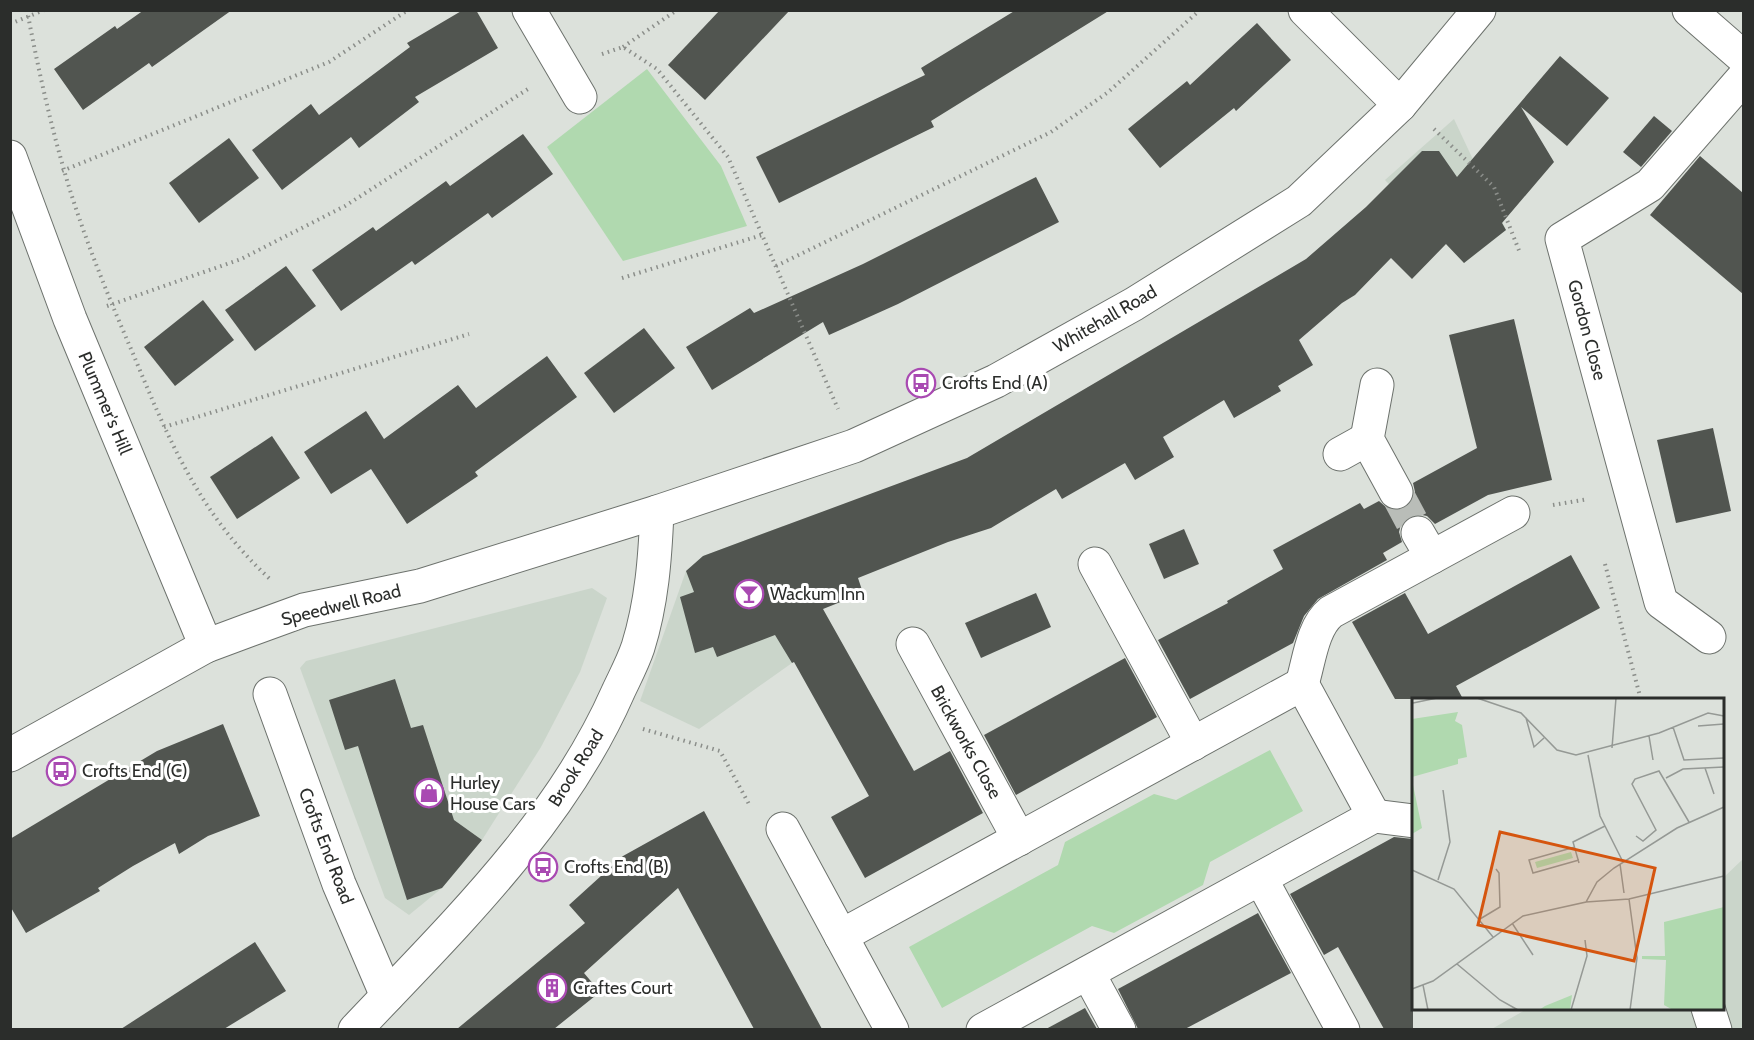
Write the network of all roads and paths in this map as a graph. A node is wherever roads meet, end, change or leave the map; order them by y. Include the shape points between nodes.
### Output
1 (27, 10) edge
2 (44, 10) edge
3 (408, 10) edge
4 (529, 10) edge
5 (676, 10) edge
6 (1200, 10) edge
7 (1305, 10) edge
8 (1479, 10) edge
9 (1689, 10) edge
10 (28, 17) junction
11 (10, 24) edge
12 (623, 47) junction
13 (1743, 58) edge
14 (562, 66) junction
15 (1743, 77) edge
16 (580, 97) dead end
17 (1402, 102) junction
18 (10, 157) edge
19 (64, 170) junction
20 (21, 188) junction
21 (762, 235) junction
22 (1522, 257) dead end
23 (776, 266) junction
24 (622, 278) dead end
25 (112, 304) junction
26 (70, 319) junction
27 (469, 334) dead end
28 (1377, 385) dead end
29 (164, 428) junction
30 (854, 446) junction
31 (1585, 487) dead end
32 (1396, 492) tunnel mouth
33 (1591, 510) dead end
34 (657, 512) junction
35 (1513, 513) dead end
36 (1603, 555) dead end
37 (1095, 564) dead end
38 (304, 610) junction
39 (1709, 637) dead end
40 (913, 644) dead end
41 (206, 646) junction
42 (1302, 684) junction
43 (270, 694) dead end
44 (1641, 698) edge
45 (607, 718) junction
46 (1193, 744) junction
47 (10, 755) edge
48 (1374, 816) junction
49 (1412, 821) edge
50 (783, 829) joint
51 (1019, 839) junction
52 (1261, 879) junction
53 (834, 923) junction
54 (1088, 973) junction
55 (387, 996) junction
56 (1709, 1010) edge
57 (359, 1028) edge
58 (892, 1029) edge
59 (983, 1029) edge
60 (1119, 1029) edge
61 (1343, 1029) edge
62 (1715, 1029) edge

1 - 10 path
2 - 10 path
3 - 19 path via 329,62
4 - 14 street
5 - 12 path
6 - 23 path via 1107,93 1051,132
7 - 17 street
8 - 17 street, Whitehall Road
9 - 13 street
10 - 11 path
10 - 19 path
12 - 14 path
12 - 21 path via 657,69 728,157
14 - 16 street
14 - 25 path via 345,206 241,260
15 - 39 street, Gordon Close via 1650,185 1562,238 1661,602
17 - 22 path via 1494,187
17 - 30 street, Whitehall Road via 1299,201 1134,304 996,381
18 - 20 street, Plummer's Hill
19 - 20 path
19 - 25 path
20 - 26 street, Plummer's Hill
21 - 23 path
21 - 24 path
23 - 30 path
25 - 26 path
25 - 29 path
26 - 41 street, Plummer's Hill
27 - 29 path
28 - 32 street via 1354,447
29 - 38 path via 211,514 248,558
30 - 34 street, Whitehall Road
31 - 33 path
34 - 38 street, Speedwell Road via 420,586
34 - 45 street, Brook Road via 654,575 638,648
35 - 42 street via 1425,545 1326,616
36 - 44 path
37 - 46 street
38 - 41 street, Speedwell Road
40 - 51 street, Brickworks Close
41 - 47 street, Speedwell Road
42 - 46 street
42 - 48 street
43 - 55 street, Crofts End Road via 339,884
45 - 50 path via 720,752 768,838
45 - 55 street, Brook Road via 582,764 528,840
46 - 51 street
48 - 49 street
48 - 52 street
50 - 53 street
51 - 53 street
52 - 54 street
52 - 61 street
53 - 58 street
54 - 59 street
54 - 60 street
55 - 57 street, Brook Road
56 - 62 street

